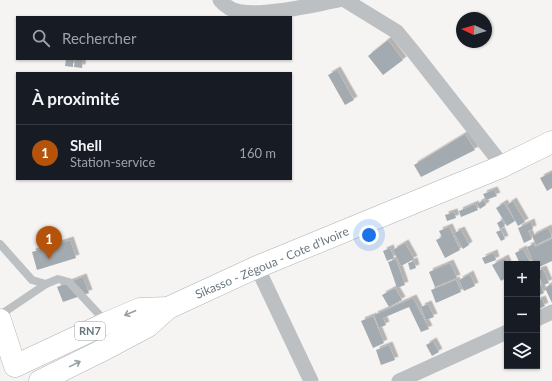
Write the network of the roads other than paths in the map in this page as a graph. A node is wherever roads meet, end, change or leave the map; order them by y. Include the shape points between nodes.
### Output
1 (220, 0) edge
2 (339, 0) edge
3 (345, 0) edge
4 (552, 142) edge
5 (503, 166) junction
6 (0, 244) edge
7 (257, 267) junction
8 (46, 284) junction
9 (168, 308) junction
10 (552, 312) edge
11 (540, 318) edge
12 (0, 320) edge
13 (107, 323) junction
14 (505, 333) edge
15 (15, 371) edge
16 (40, 381) edge
17 (311, 381) edge
18 (399, 381) edge

1 - 2 street via 224,5 240,12 266,12
3 - 5 street via 396,32
4 - 5 highway, Sikasso - Zégoua - Cote d'Ivoire / RN7
5 - 7 highway, Sikasso - Zégoua - Cote d'Ivoire / RN7
6 - 8 lane via 32,280
7 - 9 highway, Sikasso - Zégoua - Cote d'Ivoire / RN7
7 - 17 street
8 - 12 lane via 6,311
8 - 13 lane via 58,279 69,282
9 -> 13 highway, RN7 via 140,309
16 -> 9 highway, RN7 via 148,326
10 - 11 street
12 - 15 highway
13 - 15 highway, RN7
14 - 18 street

